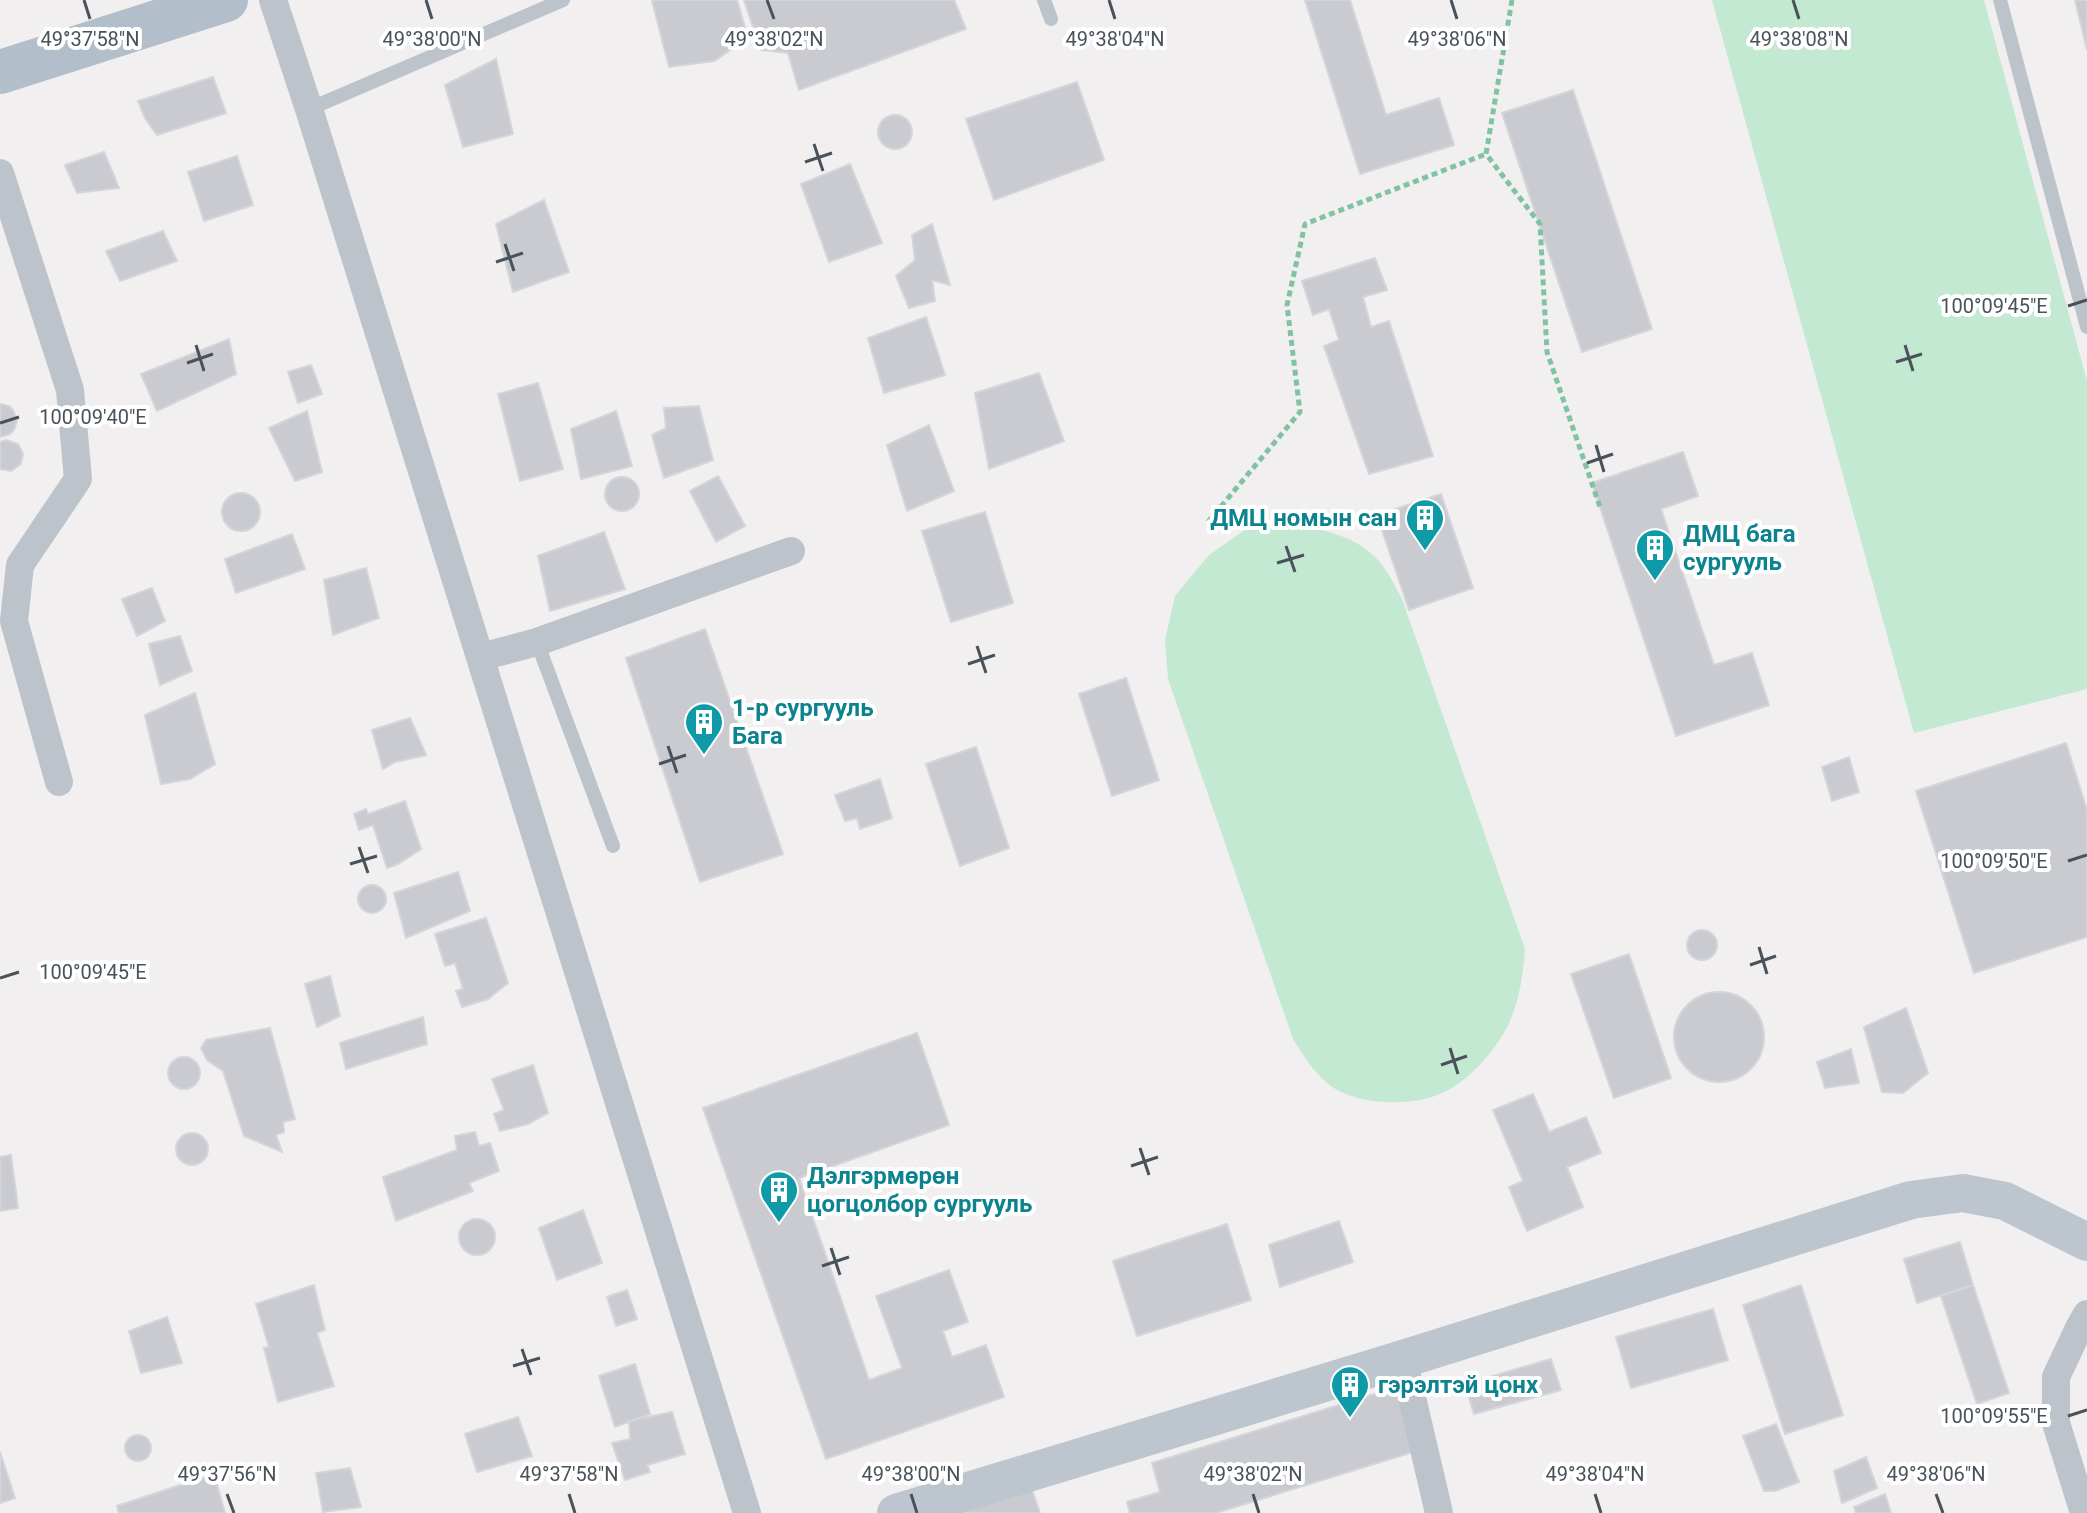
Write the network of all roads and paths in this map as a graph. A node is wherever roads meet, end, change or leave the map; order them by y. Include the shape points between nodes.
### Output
1 (226, 0) edge
2 (273, 0) edge
3 (563, 0) edge
4 (1044, 0) edge
5 (1512, 0) edge
6 (2000, 0) edge
7 (1051, 19) dead end
8 (0, 72) edge
9 (309, 109) junction
10 (1486, 154) junction
11 (0, 173) edge
12 (2087, 327) edge
13 (1601, 510) dead end
14 (1208, 522) dead end
15 (791, 551) dead end
16 (537, 642) junction
17 (481, 657) junction
18 (59, 782) dead end
19 (613, 846) dead end
20 (2087, 1242) edge
21 (2087, 1314) edge
22 (1403, 1359) junction
23 (747, 1513) edge
24 (896, 1513) edge
25 (1439, 1513) edge
26 (2084, 1513) edge

1 - 8 main road
2 - 9 street
3 - 9 lane
4 - 7 lane
5 - 10 path
6 - 12 lane
9 - 17 street
10 - 13 path via 1540,224 1547,352
10 - 14 path via 1305,224 1287,305 1300,412
11 - 18 street via 70,390 78,479 20,565 14,621
15 - 16 street
16 - 17 street
16 - 19 lane
17 - 23 street
20 - 22 main road via 2005,1201 1963,1193 1911,1200
21 - 26 street via 2056,1377 2056,1423
22 - 24 main road
22 - 25 street

